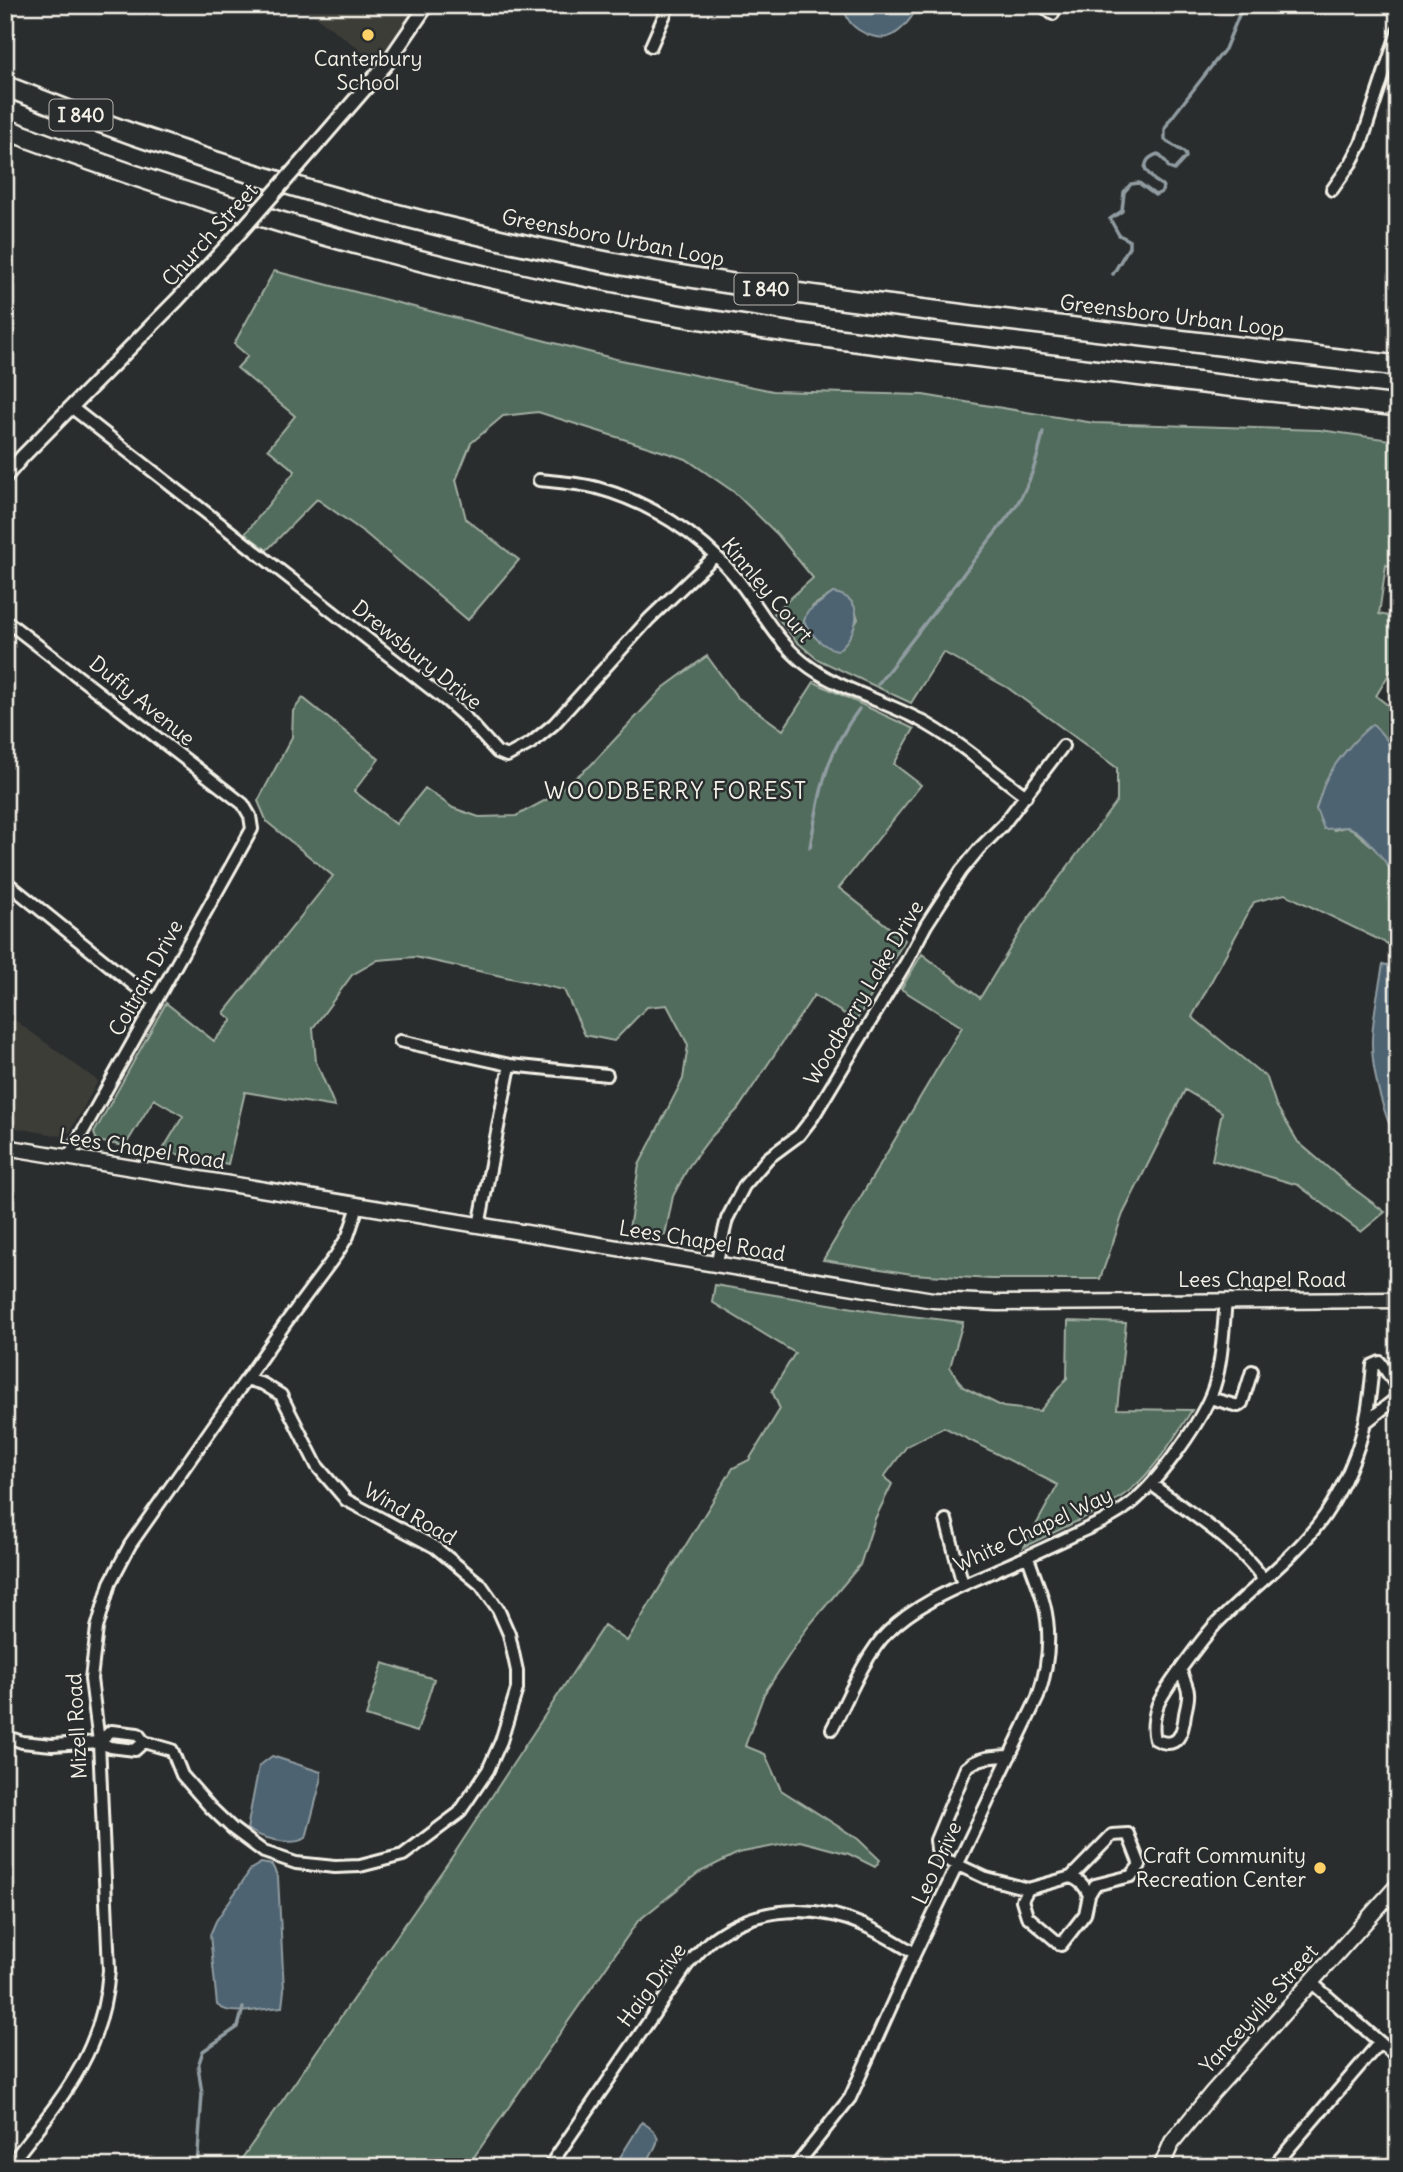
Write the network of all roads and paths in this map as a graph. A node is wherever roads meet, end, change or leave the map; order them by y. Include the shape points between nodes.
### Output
1 (427, 5) edge
2 (668, 5) edge
3 (1042, 5) edge
4 (1053, 14) dead end
5 (1398, 31) edge
6 (651, 46) dead end
7 (8, 87) edge
8 (5, 129) edge
9 (5, 142) edge
10 (136, 176) junction
11 (1332, 190) dead end
12 (1398, 366) edge
13 (1398, 406) edge
14 (71, 407) junction
15 (5, 477) edge
16 (539, 480) dead end
17 (715, 556) junction
18 (5, 620) edge
19 (1063, 746) dead end
20 (1026, 796) junction
21 (250, 816) joint
22 (5, 881) edge
23 (155, 1002) junction
24 (400, 1041) dead end
25 (510, 1065) junction
26 (607, 1075) dead end
27 (5, 1147) edge
28 (68, 1158) junction
29 (358, 1206) junction
30 (479, 1226) junction
31 (716, 1265) junction
32 (1398, 1300) edge
33 (1226, 1301) junction
34 (1252, 1371) dead end
35 (246, 1379) junction
36 (1398, 1388) edge
37 (1210, 1398) junction
38 (1398, 1398) edge
39 (1365, 1423) junction
40 (1152, 1484) junction
41 (946, 1520) dead end
42 (1028, 1557) junction
43 (1263, 1579) junction
44 (963, 1585) junction
45 (1181, 1671) junction
46 (832, 1729) dead end
47 (5, 1736) edge
48 (99, 1742) junction
49 (144, 1742) junction
50 (1010, 1756) junction
51 (958, 1865) junction
52 (1071, 1877) junction
53 (1398, 1885) edge
54 (1028, 1889) junction
55 (1089, 1895) junction
56 (915, 1953) junction
57 (1311, 1982) junction
58 (1380, 2042) junction
59 (1398, 2058) edge
60 (8, 2167) edge
61 (549, 2167) edge
62 (796, 2167) edge
63 (1161, 2167) edge
64 (1273, 2167) edge

1 - 14 street, Church Street, bridge via 388,62 239,233
2 - 6 street
3 - 4 street
5 - 11 street via 1361,144
7 - 12 highway, Greensboro Urban Loop / I 840 via 287,183 568,254 793,293
8 - 10 highway, I 840
9 - 10 highway
10 - 13 highway, I 840 via 347,242 489,278 632,307 848,341
14 - 15 street, Church Street
14 - 17 street, Drewsbury Drive via 448,702 496,752 507,755 554,724 649,619
16 - 17 street, Kinnley Court via 597,488 646,507 688,532
17 - 20 street, Kinnley Court via 804,663 919,720
18 - 21 street, Duffy Avenue via 243,804
19 - 20 street, Woodberry Lake Drive
20 - 31 street, Woodberry Lake Drive via 955,880 813,1117 744,1186 727,1219
21 - 23 street, Coltrain Drive via 252,829
22 - 23 street
23 - 28 street, Coltrain Drive
24 - 25 street
25 - 26 street
25 - 30 street
27 - 28 main road, Lees Chapel Road
28 - 29 main road, Lees Chapel Road
29 - 30 main road, Lees Chapel Road
29 - 35 street, Mizell Road via 336,1255
30 - 31 main road, Lees Chapel Road
31 - 33 main road, Lees Chapel Road via 968,1303
32 - 33 main road, Lees Chapel Road
33 - 37 street, White Chapel Way
34 - 37 street via 1238,1406
35 - 48 street, Mizell Road via 130,1545 110,1583 97,1628 91,1679
35 - 49 street, Wind Road via 281,1395 317,1466 346,1500 435,1547 481,1585 509,1633 517,1689 488,1770 459,1813 403,1855 359,1867 296,1863 264,1852 210,1807 183,1775 172,1750
36 - 39 street via 1380,1362 1373,1365
37 - 40 street, White Chapel Way
38 - 39 street
39 - 43 street via 1326,1514
40 - 42 street, White Chapel Way via 1113,1516
40 - 43 street via 1238,1550
41 - 44 street
42 - 44 street, White Chapel Way
42 - 50 street, Leo Drive via 1044,1605 1048,1650 1038,1697
43 - 45 street via 1214,1627
44 - 46 street, White Chapel Way via 910,1613 885,1634
45 - 45 street via 1157,1705 1153,1732 1161,1742 1173,1742 1183,1730 1188,1694
47 - 48 street, Wind Road via 52,1745
48 - 49 street, Wind Road via 135,1750
48 - 49 street, Wind Road via 111,1731 138,1734
48 - 60 street, Mizell Road via 108,1997 90,2052 75,2078
50 - 51 street, Leo Drive
50 - 51 street via 984,1757 966,1768 936,1840 945,1859
51 - 54 street
51 - 56 street, Leo Drive
52 - 54 street
52 - 55 street via 1079,1880
52 - 55 street via 1112,1835 1128,1834 1140,1865 1131,1876 1095,1885
53 - 57 main road, Yanceyville Street
54 - 55 street via 1022,1900 1027,1916 1061,1945 1085,1914
56 - 61 street, Haig Drive via 864,1925 824,1913 782,1911 742,1921 714,1938 688,1964
56 - 62 street, Leo Drive via 850,2098
57 - 58 street
57 - 63 main road, Yanceyville Street via 1180,2131
58 - 59 street
58 - 64 street

